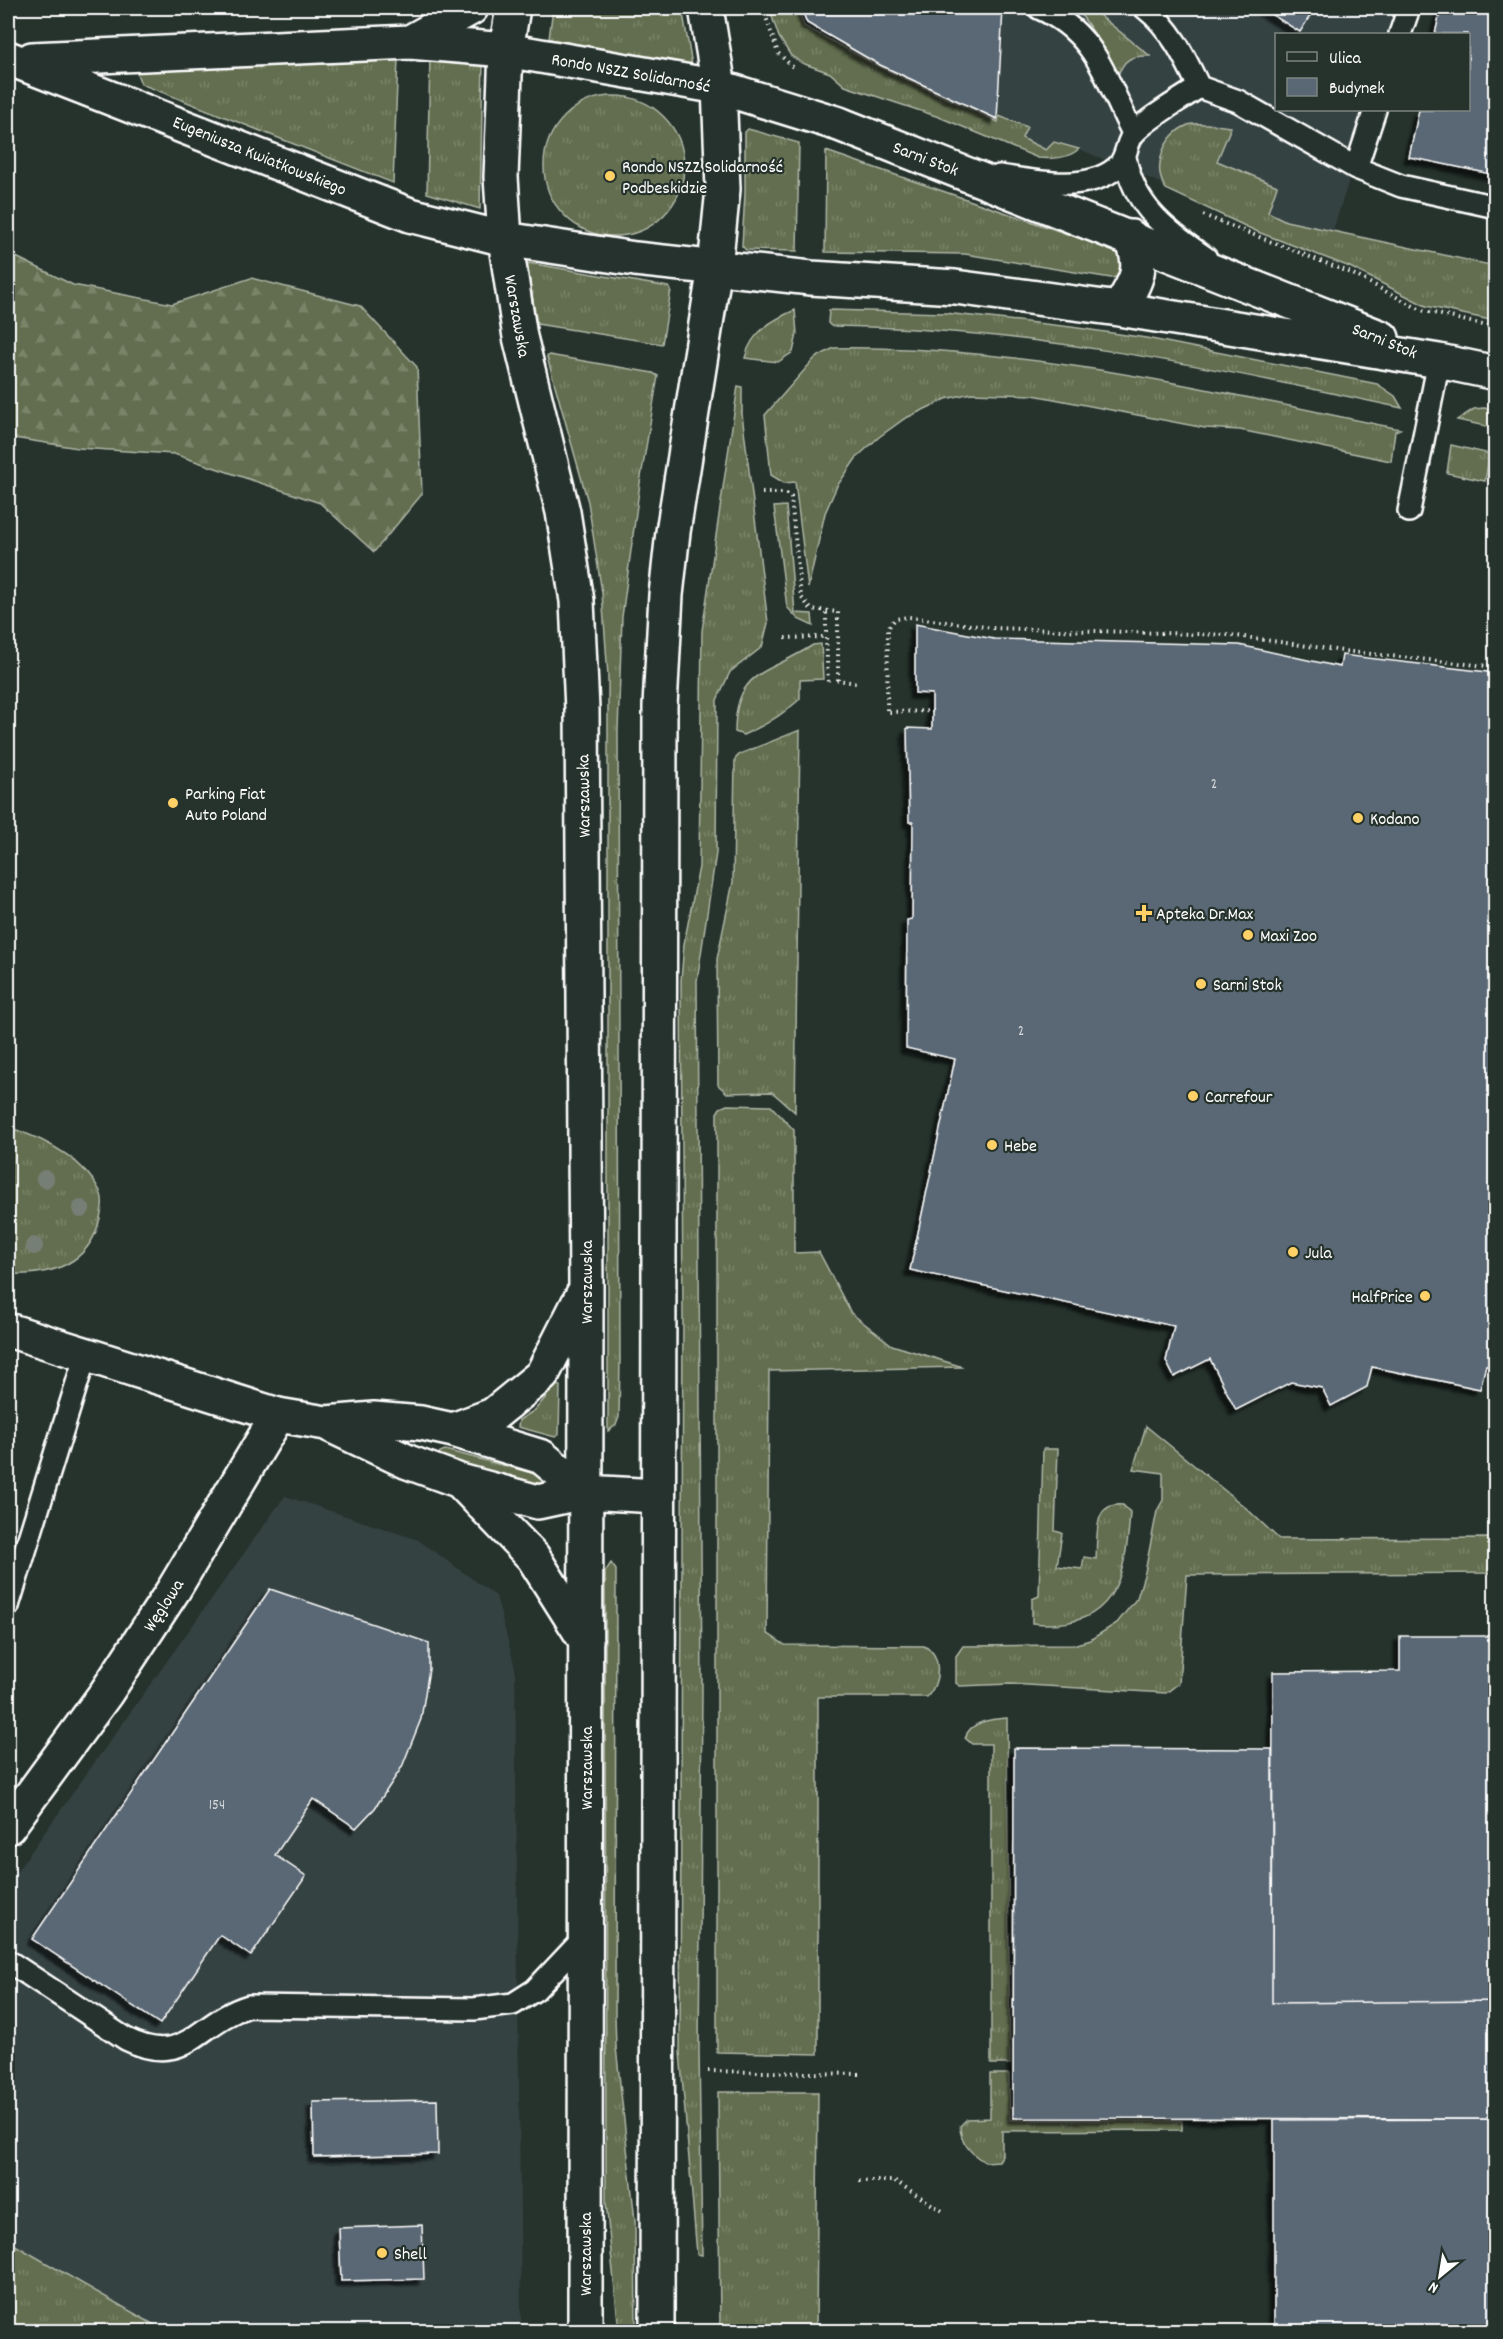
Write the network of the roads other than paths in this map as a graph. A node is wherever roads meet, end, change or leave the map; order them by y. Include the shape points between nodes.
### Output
1 (471, 8) edge
2 (513, 8) edge
3 (706, 8) edge
4 (1039, 8) edge
5 (1145, 8) edge
6 (1409, 8) edge
7 (1400, 33) edge
8 (410, 42) junction
9 (506, 50) junction
10 (13, 59) edge
11 (719, 87) junction
12 (1199, 87) junction
13 (1375, 111) edge
14 (1133, 133) junction
15 (1125, 157) junction
16 (1356, 168) junction
17 (959, 171) junction
18 (1496, 207) edge
19 (1131, 237) junction
20 (505, 239) junction
21 (715, 267) junction
22 (1244, 283) junction
23 (1119, 309) junction
24 (1439, 361) junction
25 (1496, 373) edge
26 (1410, 511) dead end
27 (586, 1287) junction
28 (8, 1330) edge
29 (86, 1354) junction
30 (278, 1415) junction
31 (326, 1423) junction
32 (453, 1430) junction
33 (460, 1481) junction
34 (584, 1492) junction
35 (657, 1496) junction
36 (9, 1606) edge
37 (586, 1641) junction
38 (8, 1827) edge
39 (586, 1936) junction
40 (8, 1961) edge
41 (585, 2331) edge
42 (657, 2331) edge

1 - 8 main road, Eugeniusza Kwiatkowskiego
2 - 9 main road
3 - 11 main road
4 - 14 lane via 1074,28 1089,43
5 - 12 lane via 1157,17 1181,50
6 - 7 lane
8 - 9 main road, Eugeniusza Kwiatkowskiego
8 - 10 main road, Eugeniusza Kwiatkowskiego
9 - 11 main road, Rondo NSZZ Solidarność
9 - 20 main road via 501,177
10 - 20 main road, Eugeniusza Kwiatkowskiego via 410,215
11 - 17 main road, Sarni Stok via 822,118
11 - 21 main road, Rondo NSZZ Solidarność via 723,189
12 - 14 lane
12 - 16 lane via 1238,101
13 - 16 lane
14 - 15 lane
15 - 17 lane via 1116,169 1071,182
15 - 22 lane via 1129,177 1157,222
16 - 18 lane via 1401,186
17 - 19 main road, Sarni Stok
19 - 22 main road, Sarni Stok
19 - 23 main road via 1139,256 1138,274
20 - 21 main road
20 - 27 main road, Warszawska via 520,337 563,512 577,601 582,710
21 - 23 main road, Sarni Stok via 955,287
21 - 35 main road via 673,532 660,706
22 - 24 main road, Sarni Stok
23 - 24 main road, Sarni Stok
24 - 25 main road, Sarni Stok
24 - 26 lane
27 - 32 main road via 542,1374 493,1415
27 - 34 main road, Warszawska
28 - 29 main road
29 - 30 main road
29 - 36 lane
30 - 31 main road
30 - 38 main road, Węglowa via 150,1627
31 - 32 main road via 374,1419
31 - 33 main road via 388,1454
32 - 34 main road via 542,1457
33 - 34 main road via 538,1502
33 - 37 main road via 533,1557
34 - 35 main road
34 - 37 main road, Warszawska
35 - 42 main road
37 - 39 main road, Warszawska
39 - 40 lane via 535,1990 513,2004 474,2008 249,2006 229,2012 176,2049 158,2050 126,2039
39 - 41 main road, Warszawska

